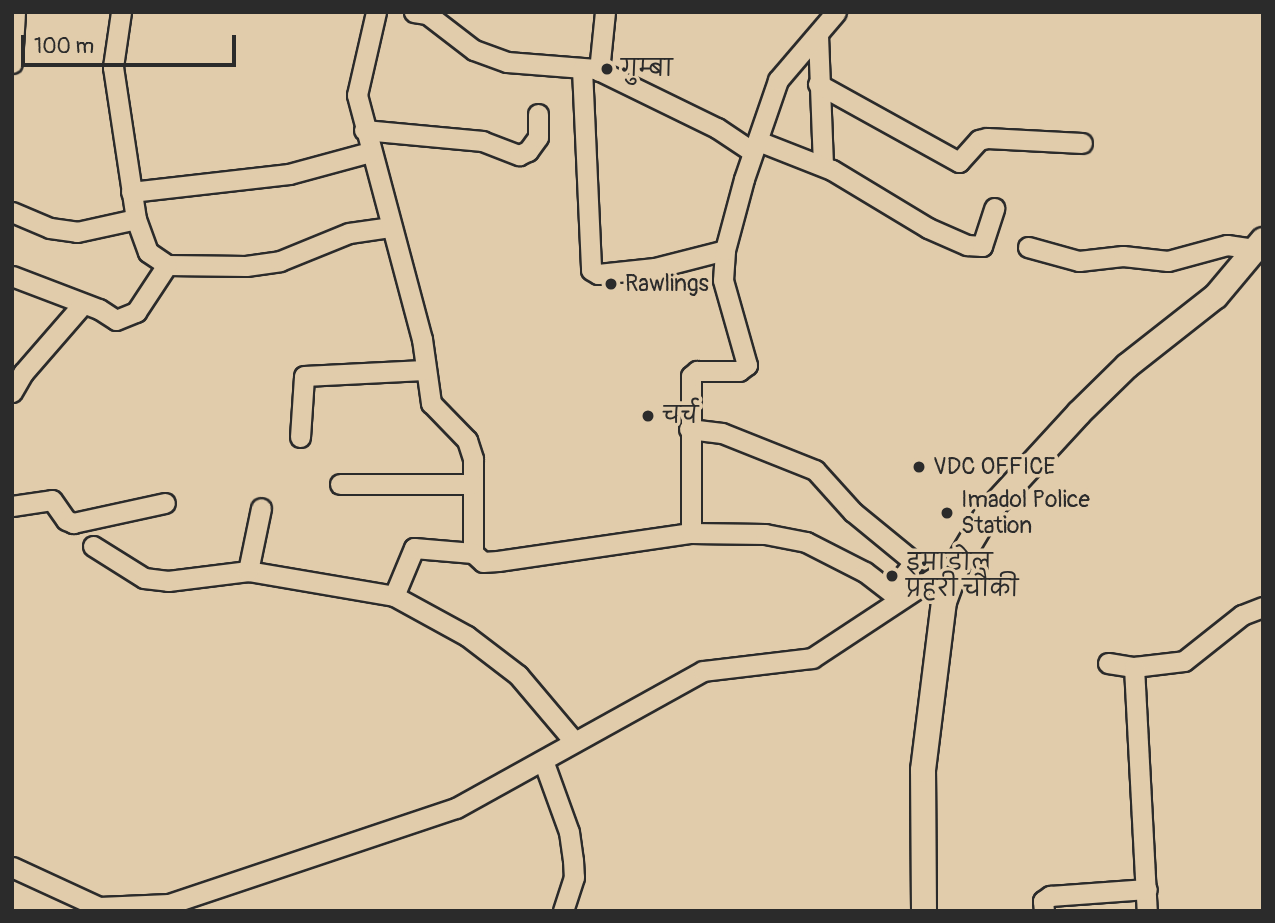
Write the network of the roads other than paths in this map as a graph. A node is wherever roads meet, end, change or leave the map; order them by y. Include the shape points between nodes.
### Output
1 (15, 12) edge
2 (121, 12) edge
3 (376, 12) edge
4 (414, 12) edge
5 (604, 12) edge
6 (836, 12) edge
7 (818, 35) junction
8 (12, 63) edge
9 (590, 70) junction
10 (818, 84) junction
11 (538, 114) dead end
12 (363, 130) junction
13 (1082, 143) dead end
14 (755, 147) junction
15 (370, 152) junction
16 (822, 166) junction
17 (131, 192) junction
18 (994, 208) dead end
19 (12, 212) edge
20 (136, 219) junction
21 (390, 227) junction
22 (1259, 245) edge
23 (1028, 247) dead end
24 (725, 250) junction
25 (167, 265) junction
26 (12, 276) edge
27 (83, 304) junction
28 (424, 370) junction
29 (17, 371) edge
30 (12, 392) edge
31 (689, 429) junction
32 (300, 437) dead end
33 (340, 484) dead end
34 (472, 484) junction
35 (165, 503) dead end
36 (12, 506) edge
37 (261, 508) dead end
38 (691, 533) junction
39 (93, 545) dead end
40 (473, 553) junction
41 (958, 561) junction
42 (248, 571) junction
43 (896, 594) junction
44 (394, 596) junction
45 (1263, 607) edge
46 (1108, 663) dead end
47 (1134, 667) junction
48 (573, 740) junction
49 (544, 763) junction
50 (12, 867) edge
51 (1147, 888) junction
52 (165, 908) edge
53 (563, 911) edge
54 (924, 911) edge
55 (1044, 911) edge
56 (1147, 911) edge

1 - 8 street
2 - 17 street via 113,67
3 - 12 street via 357,95
4 - 9 street via 427,13 474,50 507,62
5 - 9 street
6 - 7 street
7 - 10 street
7 - 14 street via 778,80
9 - 14 street
9 - 24 street via 591,270 598,274 655,268
10 - 13 street via 959,162 979,140 988,138
10 - 16 street
11 - 12 street via 538,137 519,155 482,141
12 - 15 street
14 - 16 street
14 - 24 street
15 - 17 street via 289,174
15 - 21 street
16 - 18 street via 928,228 967,244 984,243
17 - 20 street
19 - 20 street via 50,228 77,232
20 - 25 street via 148,252
21 - 25 street via 349,233 280,261
21 - 28 street via 422,340
22 - 23 street via 1227,245 1168,261 1123,256 1079,261
22 - 41 main road via 1216,296 1127,366 1079,413 989,511
24 - 31 street via 728,306 747,365 739,371 693,372
25 - 27 street via 127,319 116,320
26 - 27 street
27 - 29 street
28 - 32 street via 304,376
28 - 34 street via 431,403 467,440
29 - 30 street
31 - 38 street
31 - 43 street via 722,433 815,470 853,512 914,562
33 - 34 street
34 - 40 street
35 - 36 street via 73,523 52,500
37 - 42 street
38 - 40 street via 498,561 483,562
38 - 43 street via 765,534 806,542
39 - 42 street via 144,578 168,581
40 - 44 street via 414,548
41 - 43 street
41 - 54 main road via 944,602 923,770
42 - 44 street
43 - 48 street via 812,658 704,671 621,719
44 - 48 street via 467,636 518,675
45 - 47 street via 1242,615 1190,659
46 - 47 street
47 - 51 street
48 - 49 street
49 - 52 street via 456,808
49 - 53 street via 569,832 573,860 574,877
50 - 52 street via 99,907
51 - 55 street via 1050,896 1043,901
51 - 56 street

